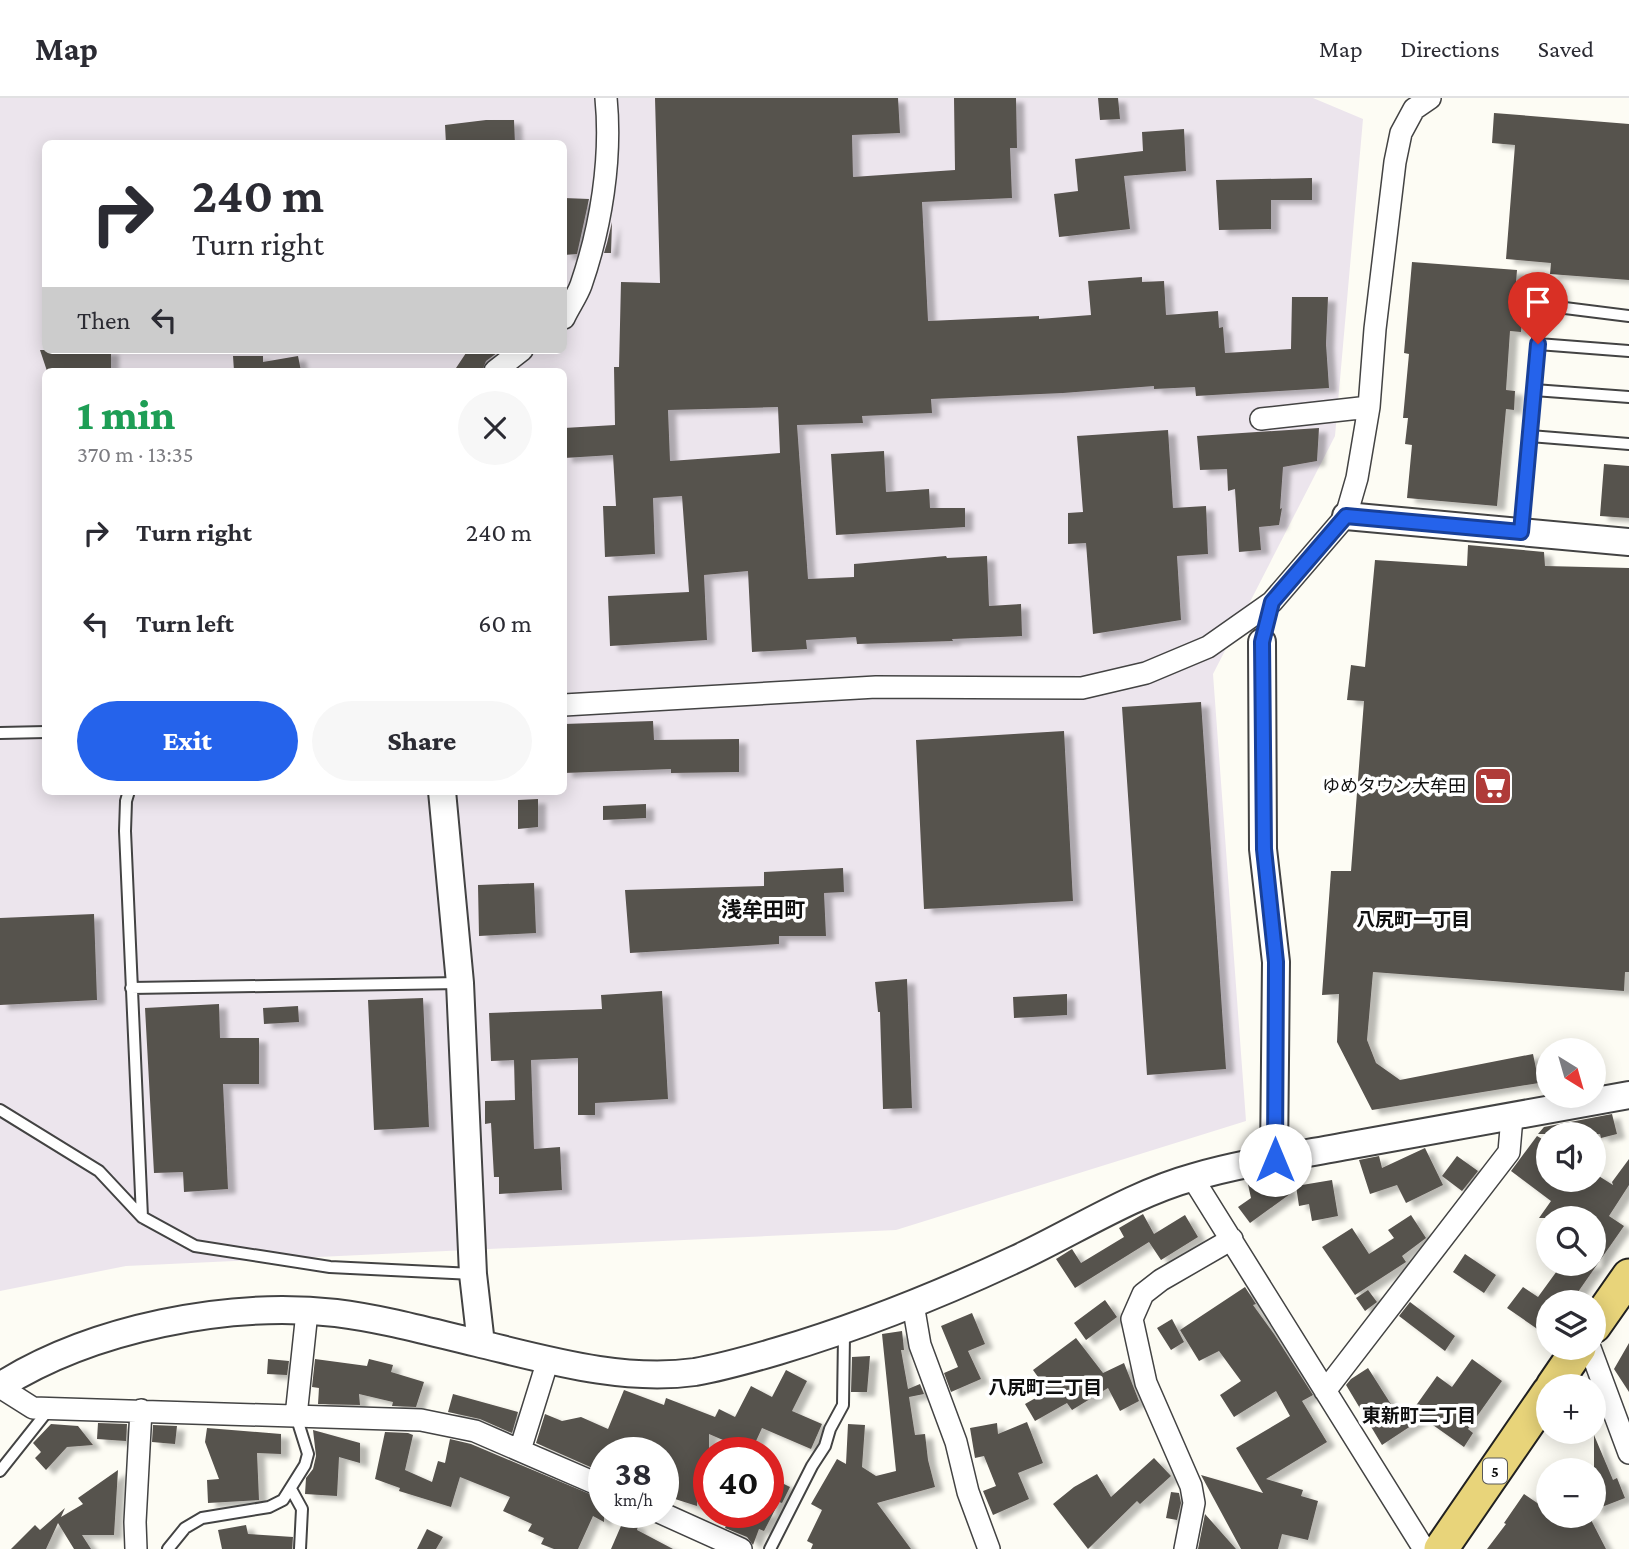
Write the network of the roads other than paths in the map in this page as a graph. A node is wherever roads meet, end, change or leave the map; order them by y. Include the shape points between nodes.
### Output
1 (606, 98) edge
2 (1430, 98) edge
3 (567, 312) edge
4 (1629, 316) edge
5 (1538, 344) junction
6 (1629, 351) edge
7 (517, 354) edge
8 (499, 368) edge
9 (1534, 390) junction
10 (1629, 397) edge
11 (1369, 407) junction
12 (1261, 419) dead end
13 (1530, 436) junction
14 (1629, 444) edge
15 (1346, 516) junction
16 (1521, 532) junction
17 (1629, 542) edge
18 (1272, 602) junction
19 (1262, 642) joint
20 (567, 705) edge
21 (42, 732) edge
22 (0, 733) edge
23 (128, 795) edge
24 (442, 795) edge
25 (460, 983) junction
26 (131, 988) junction
27 (1629, 1095) edge
28 (0, 1110) edge
29 (1512, 1116) junction
30 (1275, 1160) junction
31 (1192, 1177) junction
32 (142, 1217) junction
33 (1232, 1239) junction
34 (473, 1274) junction
35 (1629, 1276) edge
36 (913, 1304) junction
37 (1606, 1309) edge
38 (307, 1312) junction
39 (844, 1335) dead end
40 (481, 1344) junction
41 (548, 1360) junction
42 (1594, 1360) edge
43 (0, 1386) edge
44 (1325, 1391) junction
45 (50, 1408) junction
46 (141, 1410) junction
47 (1536, 1411) edge
48 (296, 1416) junction
49 (520, 1450) junction
50 (1629, 1453) edge
51 (0, 1471) edge
52 (588, 1480) edge
53 (291, 1489) junction
54 (679, 1521) edge
55 (135, 1549) edge
56 (168, 1549) edge
57 (300, 1549) edge
58 (741, 1549) edge
59 (770, 1549) edge
60 (989, 1549) edge
61 (1185, 1549) edge
62 (1424, 1549) edge
63 (1441, 1549) edge

1 - 3 street via 606,165 596,232 580,287
2 - 11 street via 1414,109 1401,134 1395,162
4 - 5 lane via 1541,305
5 - 6 lane
5 - 9 lane
7 - 8 street
9 - 10 lane
9 - 13 lane
11 - 12 street
11 - 15 street
13 - 14 lane
13 - 16 lane
15 - 16 street
15 - 18 street
16 - 17 street
18 - 19 street
18 - 20 street via 1208,647 1146,673 1082,688 876,687
19 - 30 street via 1264,849 1276,962
21 - 22 lane
23 - 26 lane
24 - 25 street
25 - 26 lane
25 - 34 street
26 - 32 lane
27 - 29 street
28 - 32 lane via 99,1171
29 - 30 street
29 - 44 street via 1509,1153
30 - 31 street
31 - 33 street
31 - 36 street
32 - 34 lane via 195,1245 330,1267
33 - 44 street
33 - 61 street via 1143,1294 1132,1319 1146,1383 1191,1486 1194,1503
34 - 40 street
35 - 37 main road
36 - 41 street via 816,1339 695,1371 626,1373
36 - 60 street via 920,1345
38 - 40 street via 380,1320
38 - 43 street via 271,1310 142,1328 84,1344 30,1367
38 - 48 street
39 - 59 lane via 843,1405
40 - 41 street
41 - 49 street
42 - 50 street
43 - 45 street via 33,1408
44 - 62 street
45 - 46 street
45 - 51 lane
46 - 48 street
46 - 55 street
47 - 63 main road, 5
48 - 49 street via 421,1420 475,1432
48 - 53 lane via 307,1454
49 - 52 street
53 - 56 lane via 269,1507 202,1518 185,1528
53 - 57 lane via 302,1509
54 - 58 street

